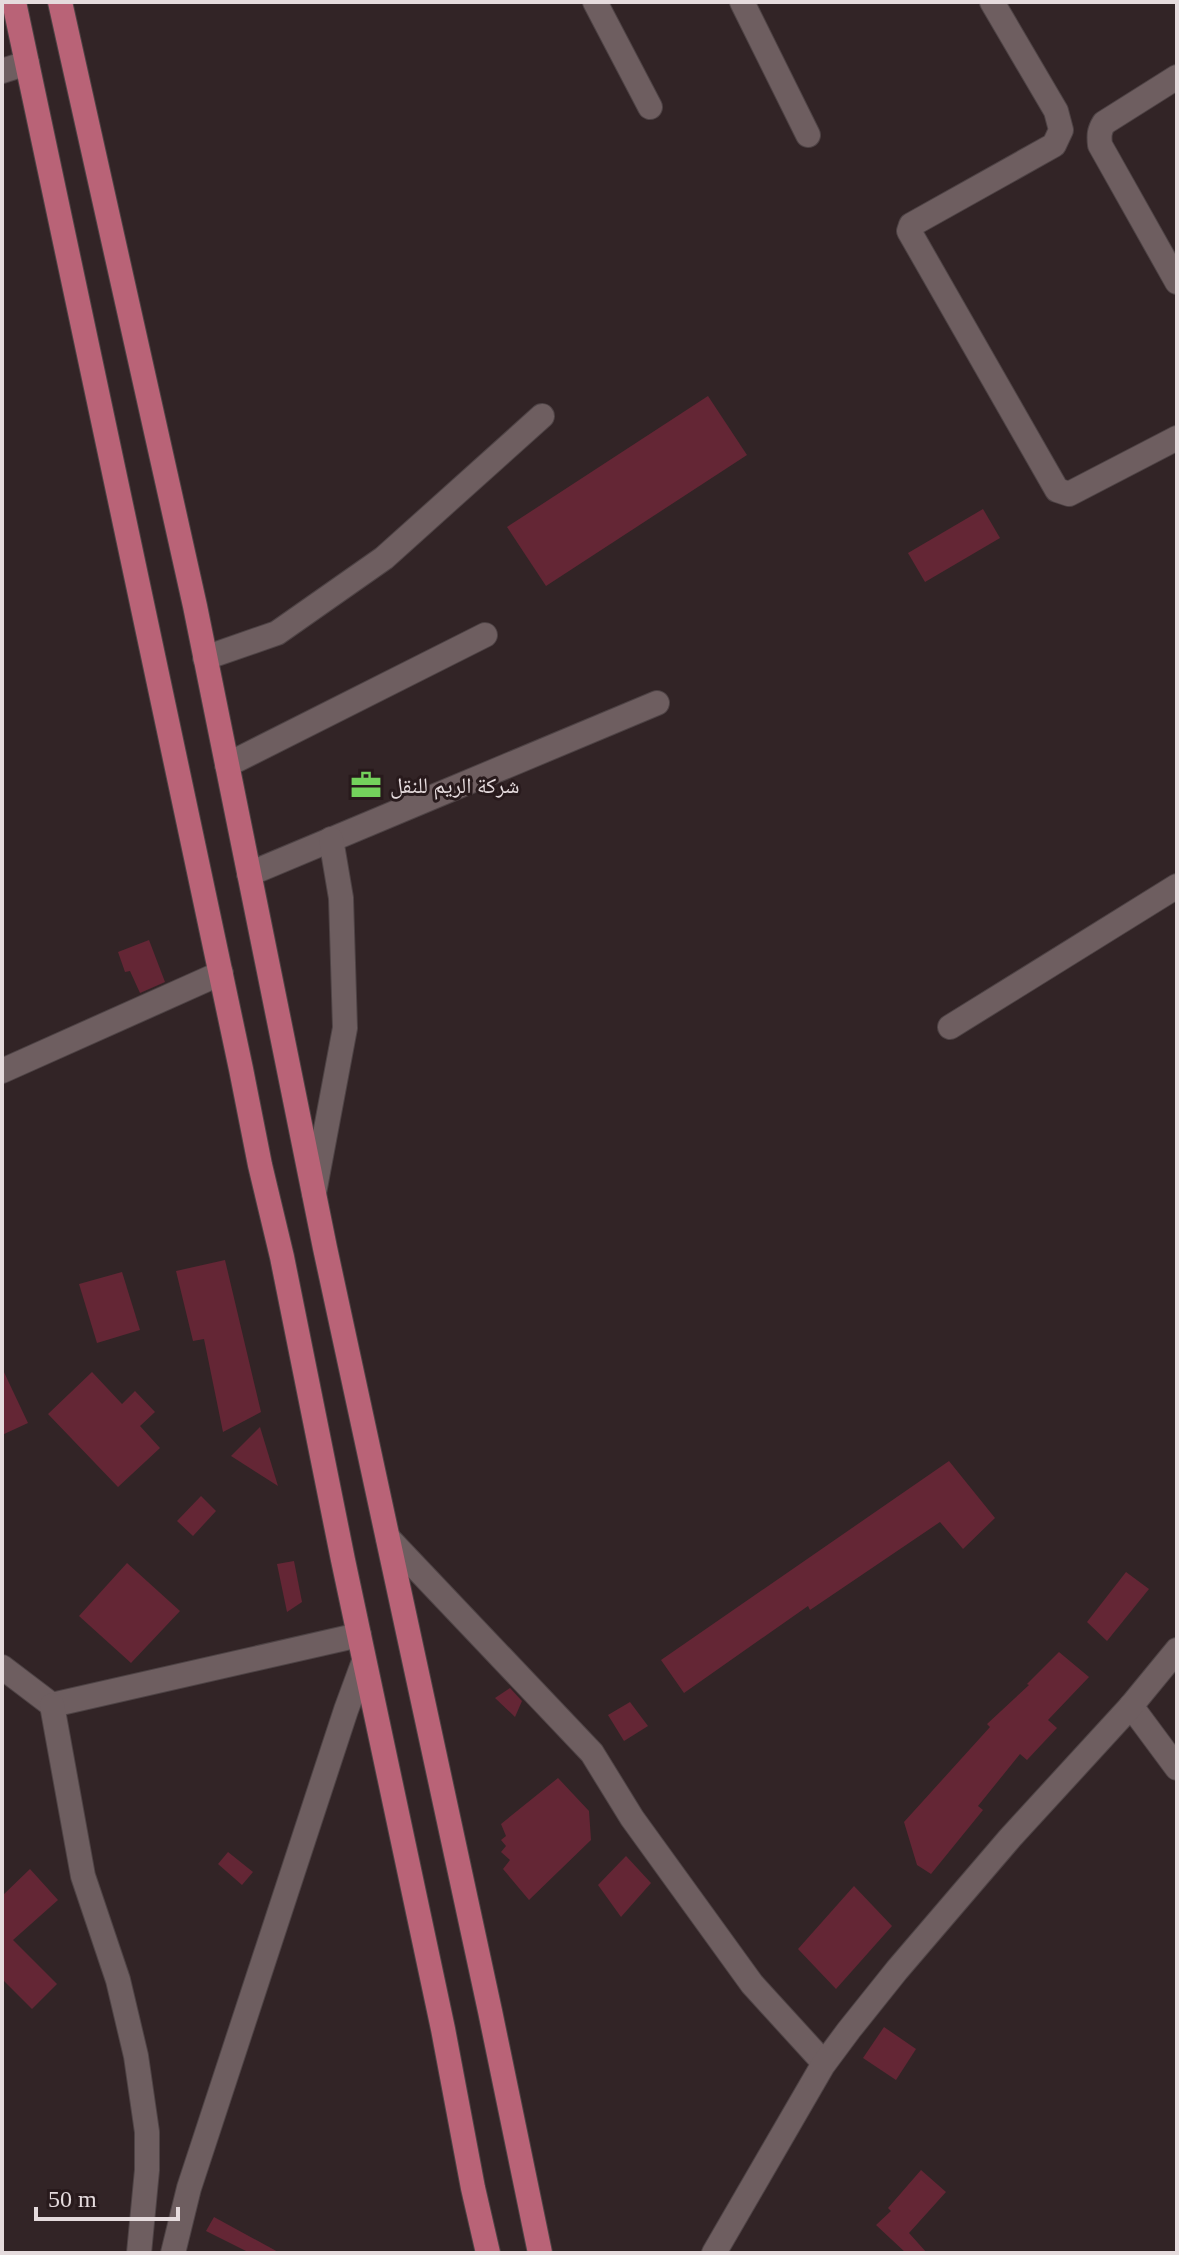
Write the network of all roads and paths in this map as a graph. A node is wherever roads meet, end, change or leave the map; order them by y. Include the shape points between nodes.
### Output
1 (14, 2) edge
2 (595, 2) edge
3 (742, 2) edge
4 (992, 2) edge
5 (65, 4) edge
6 (27, 63) junction
7 (2, 71) edge
8 (1177, 77) edge
9 (650, 107) dead end
10 (808, 135) dead end
11 (1177, 282) edge
12 (542, 416) dead end
13 (1177, 438) edge
14 (485, 635) dead end
15 (205, 658) junction
16 (657, 703) dead end
17 (227, 765) junction
18 (331, 839) junction
19 (249, 874) junction
20 (1177, 886) edge
21 (221, 973) junction
22 (950, 1027) dead end
23 (2, 1071) edge
24 (313, 1193) junction
25 (325, 1248) junction
26 (282, 1257) junction
27 (388, 1538) junction
28 (359, 1635) junction
29 (1177, 1650) edge
30 (364, 1661) junction
31 (2, 1667) edge
32 (52, 1705) junction
33 (1131, 1706) junction
34 (1177, 1768) edge
35 (824, 2063) junction
36 (139, 2253) edge
37 (173, 2253) edge
38 (488, 2253) edge
39 (540, 2253) edge
40 (714, 2253) edge

1 - 6 main road
2 - 9 street
3 - 10 street
4 - 13 street via 1056,111 1061,130 1054,145 911,225 909,231 1057,490 1069,494
5 - 15 main road
6 - 7 street
6 - 21 main road
8 - 11 street via 1104,123 1099,136
12 - 15 street via 384,558 277,633
14 - 17 street
15 - 17 main road
16 - 18 street
17 - 19 main road
18 - 19 street
18 - 24 street via 341,898 345,1028
19 - 24 main road
20 - 22 street
21 - 23 street
21 - 26 main road
24 - 25 main road
25 - 26 main road
25 - 27 main road
26 - 28 main road
27 - 35 street via 592,1753 632,1818 752,1984
27 - 39 main road
28 - 30 main road
28 - 32 street
29 - 33 street
30 - 37 street via 194,2173
30 - 38 main road
31 - 32 street
32 - 36 street via 83,1876 118,1980 136,2056 147,2132
33 - 34 street
33 - 35 street via 1010,1838
35 - 40 street

